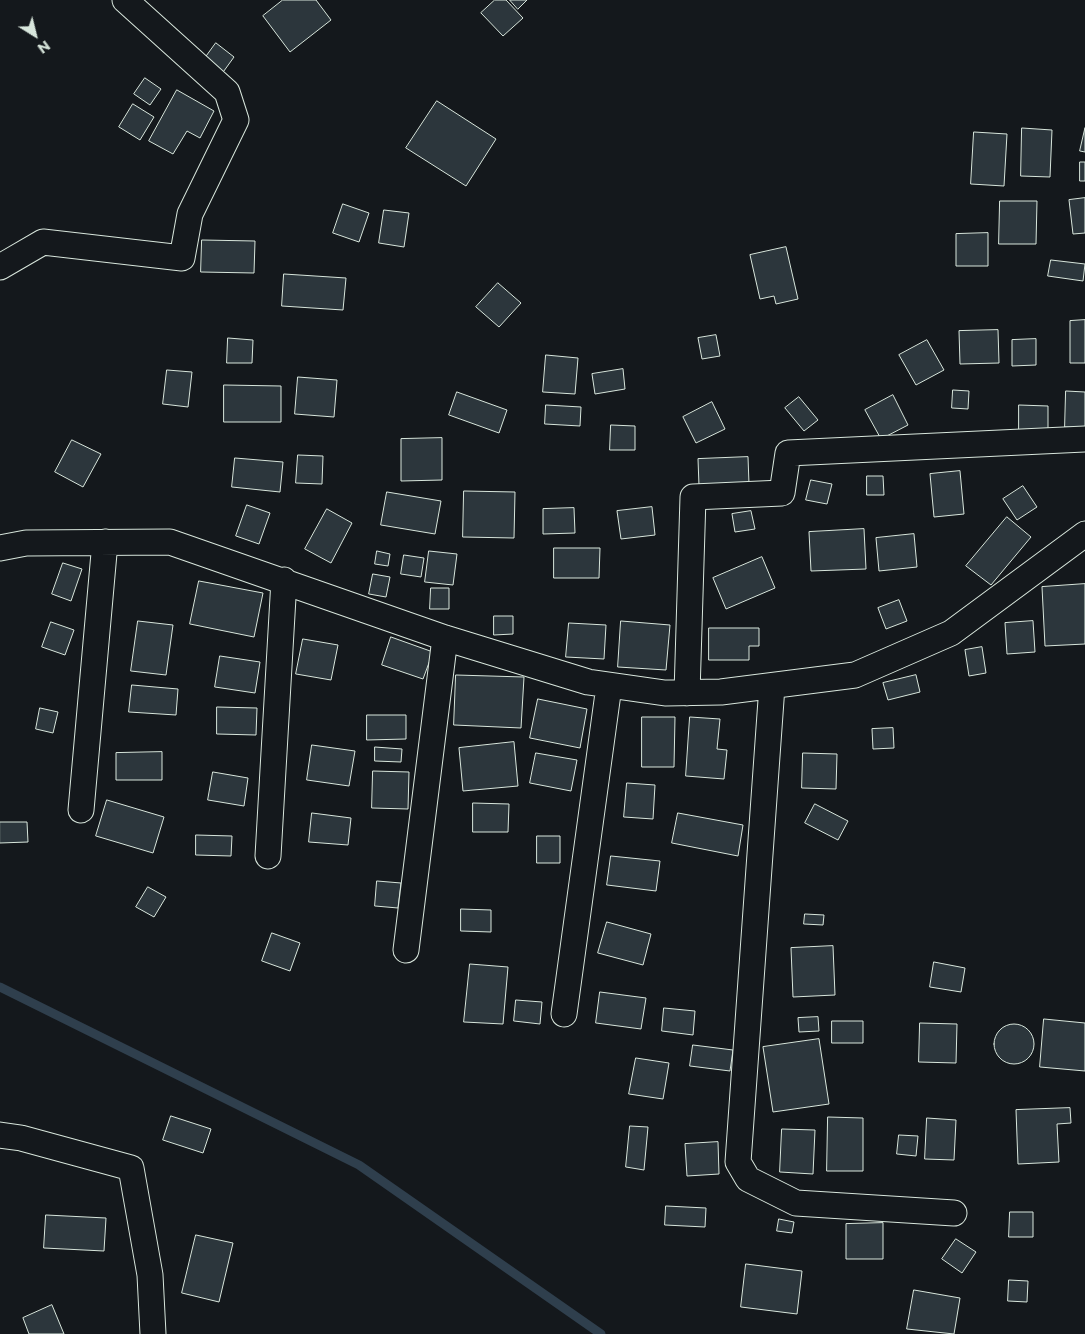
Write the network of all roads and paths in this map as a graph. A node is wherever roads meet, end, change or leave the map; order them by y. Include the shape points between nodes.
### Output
1 (125, 0) edge
2 (0, 267) edge
3 (1085, 439) edge
4 (1085, 534) edge
5 (105, 542) junction
6 (0, 548) edge
7 (284, 580) junction
8 (445, 638) junction
9 (610, 686) junction
10 (772, 686) junction
11 (687, 692) junction
12 (80, 810) dead end
13 (268, 856) dead end
14 (406, 950) dead end
15 (564, 1014) dead end
16 (0, 1135) edge
17 (954, 1213) dead end
18 (154, 1334) edge

1 - 2 street via 227,92 236,120 190,214 182,258 43,242
3 - 11 street via 788,453 782,493 692,496
4 - 10 street via 950,633 855,675
5 - 6 street via 26,543
5 - 7 street via 170,542
5 - 12 street
7 - 8 street
7 - 13 street
8 - 9 street
8 - 14 street
9 - 11 street via 665,693
9 - 15 street
10 - 11 street
10 - 17 street via 738,1162 748,1179 796,1203
16 - 18 street via 131,1168 150,1275

